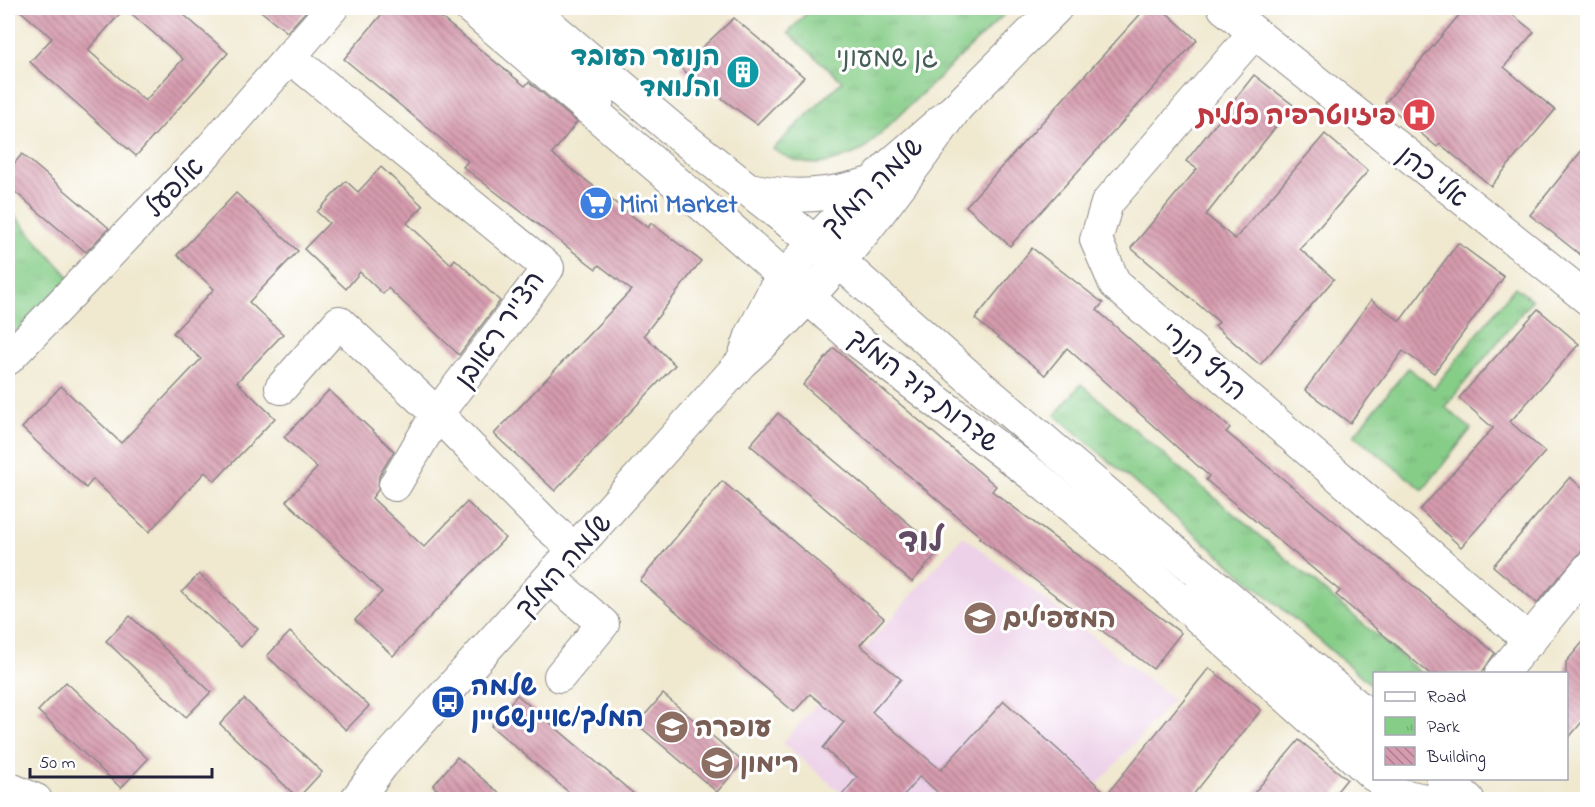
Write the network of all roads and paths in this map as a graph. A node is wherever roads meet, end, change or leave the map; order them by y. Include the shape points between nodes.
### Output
1 (333, 8) edge
2 (471, 8) edge
3 (500, 8) edge
4 (529, 8) edge
5 (1056, 8) edge
6 (1224, 8) edge
7 (1254, 33) junction
8 (290, 57) junction
9 (957, 107) junction
10 (655, 163) junction
11 (872, 183) junction
12 (749, 189) junction
13 (815, 241) junction
14 (840, 262) junction
15 (785, 276) junction
16 (809, 298) junction
17 (1587, 299) edge
18 (8, 358) edge
19 (741, 363) junction
20 (281, 388) dead end
21 (437, 414) junction
22 (395, 485) dead end
23 (1158, 537) junction
24 (576, 550) junction
25 (1587, 569) edge
26 (551, 579) junction
27 (1530, 640) junction
28 (1503, 672) edge
29 (560, 676) dead end
30 (1373, 720) edge
31 (1373, 746) edge
32 (382, 765) junction
33 (1373, 768) edge
34 (1445, 780) edge
35 (335, 800) edge
36 (356, 800) edge
37 (1468, 800) edge

1 - 8 street, אלפעל
2 - 10 main road, שדרות דוד המלך
3 - 10 street via 565,66
4 - 12 main road, שדרות דוד המלך
5 - 9 street, שלמה המלך
6 - 7 street, אלי כהן
7 - 17 street, אלי כהן
7 - 27 street, הרץ הנרי via 1107,203 1096,240 1115,284
8 - 18 street, אלפעל via 210,149
8 - 21 street, הצייר ראובן via 548,268
9 - 11 street, שלמה המלך
9 - 14 street, שלמה המלך via 903,185
10 - 15 main road, שדרות דוד המלך
11 - 12 main road via 810,196
11 - 13 street, שלמה המלך
12 - 13 main road, שדרות דוד המלך
13 - 14 main road, שדרות דוד המלך
13 - 15 street, שלמה המלך
14 - 16 street, שלמה המלך
14 - 23 main road, שדרות דוד המלך
15 - 16 main road, שדרות דוד המלך
15 - 19 street, שלמה המלך via 762,310
16 - 19 street, שלמה המלך
16 - 33 main road, שדרות דוד המלך via 878,357 1114,541
19 - 24 street, שלמה המלך
20 - 21 street via 339,322
21 - 22 street
21 - 24 street, הצייר ראובן
23 - 30 main road, שדרות דוד המלך
23 - 31 street via 1227,618
24 - 26 street, שלמה המלך
25 - 27 street
26 - 29 street via 603,624
26 - 32 street, שלמה המלך
27 - 28 street
32 - 35 street, שלמה המלך
32 - 36 street, שלמה המלך
34 - 37 main road

